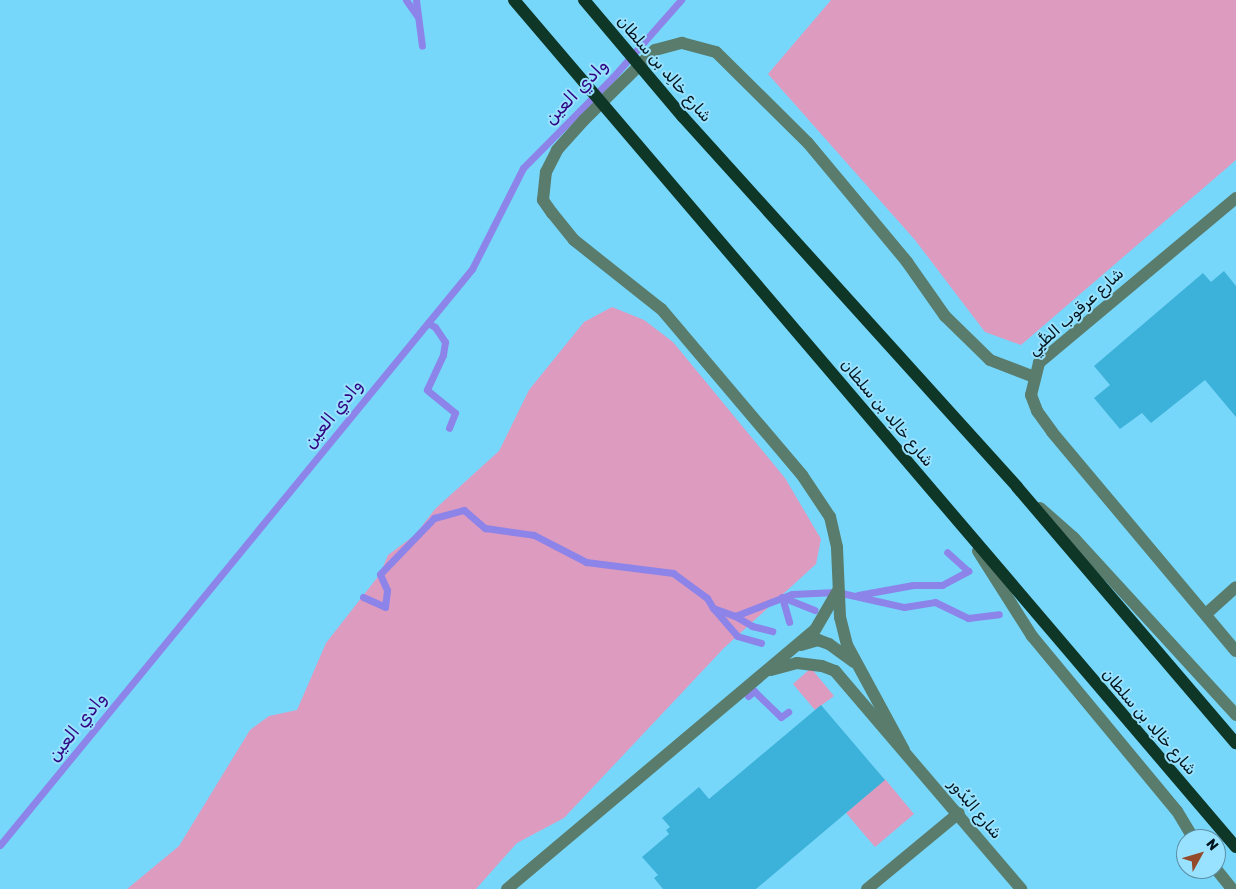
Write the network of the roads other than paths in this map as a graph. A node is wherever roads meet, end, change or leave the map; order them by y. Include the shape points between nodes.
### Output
1 (514, 0) edge
2 (584, 0) edge
3 (1236, 198) edge
4 (1034, 377) junction
5 (1017, 487) junction
6 (963, 527) junction
7 (1236, 587) edge
8 (837, 592) junction
9 (1206, 614) junction
10 (796, 646) junction
11 (1236, 651) edge
12 (859, 668) junction
13 (765, 672) junction
14 (1236, 715) edge
15 (1236, 743) edge
16 (904, 750) junction
17 (958, 813) junction
18 (1188, 829) edge
19 (1236, 846) edge
20 (1224, 879) edge
21 (506, 889) edge
22 (867, 889) edge
23 (1021, 889) edge
24 (1232, 889) edge

1 - 6 main road, شارع خالِد بن سلطان
2 - 5 main road, شارع خالِد بن سلطان via 683,117
3 - 4 street, شارع عرقوب الظَّبِي via 1039,363
4 - 8 street via 990,360 945,316 907,262 808,142 716,52 682,43 655,50 584,120 557,150 546,172 543,200 574,240 661,309 802,476 830,517 836,547
4 - 9 street, شارع عرقوب الظَّبِي via 1031,395 1037,411 1052,432
5 - 14 street via 1074,538
5 - 15 main road, شارع خالِد بن سلطان
6 - 18 street via 1032,636 1177,811
6 - 19 main road, شارع خالِد بن سلطان
7 - 9 street
8 - 10 street via 823,622
8 - 12 street via 847,645
9 - 11 street, شارع عرقوب الظَّبِي
10 - 12 street via 818,640 848,656
10 - 13 street
12 - 16 street
13 - 16 street via 797,663 835,671
13 - 21 street
16 - 17 street, شارع البُدُور
17 - 22 street
17 - 23 street, شارع البُدُور
20 - 24 street

